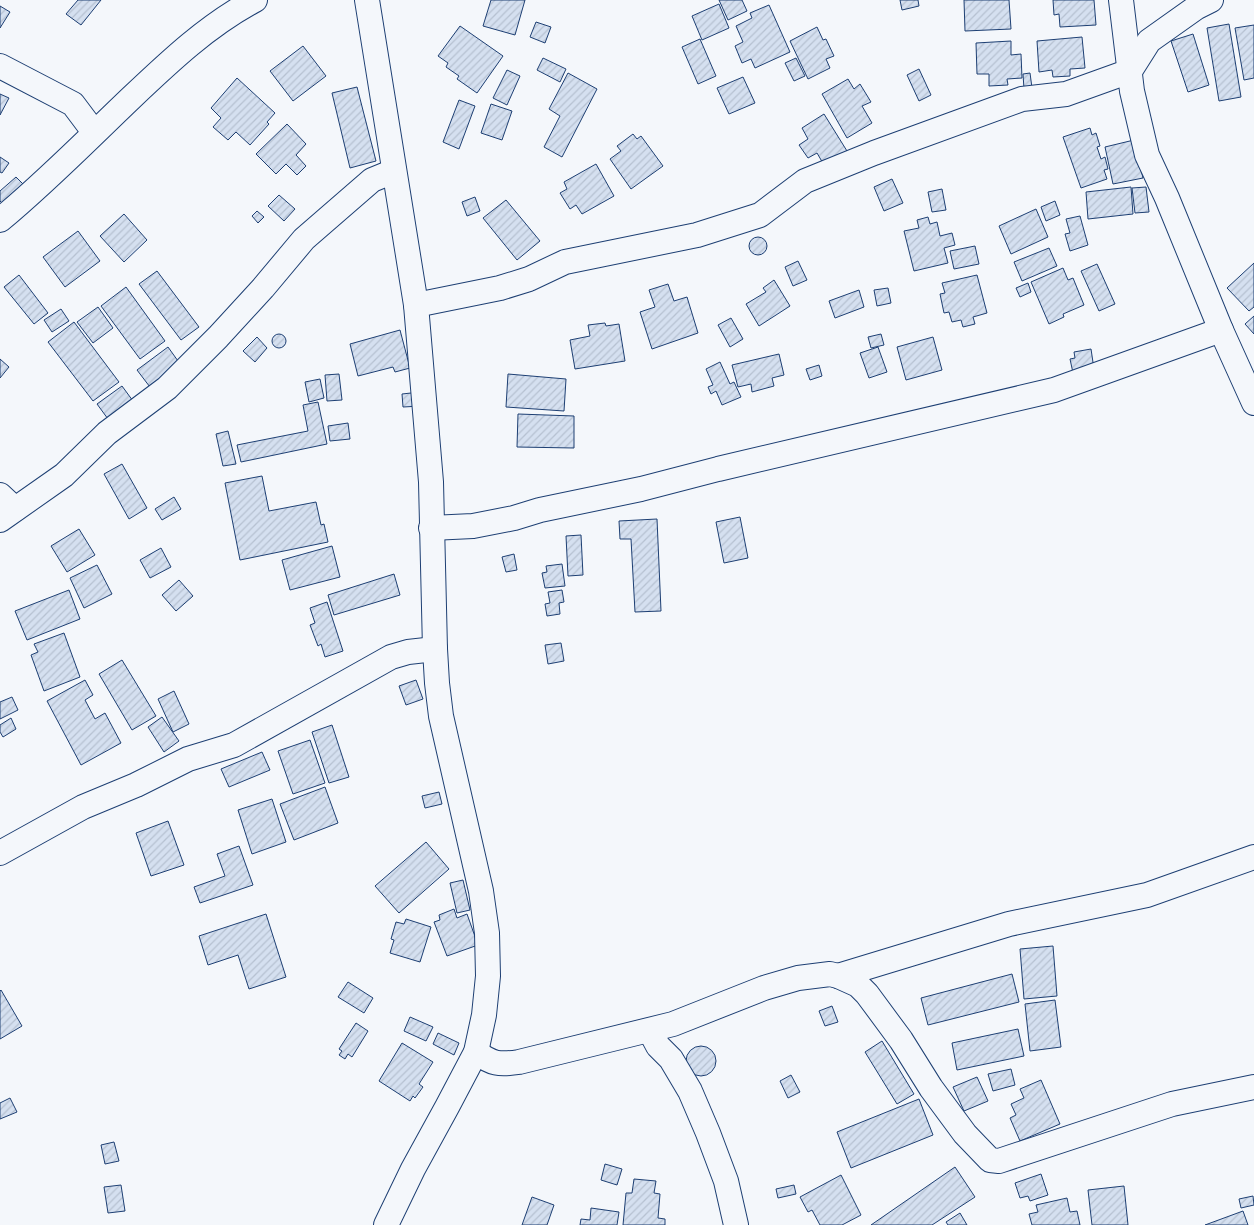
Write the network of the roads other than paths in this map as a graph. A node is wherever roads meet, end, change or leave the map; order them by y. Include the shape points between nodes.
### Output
1 (256, 0) edge
2 (367, 0) edge
3 (1121, 0) edge
4 (1211, 0) edge
5 (0, 66) edge
6 (1130, 71) junction
7 (94, 132) junction
8 (394, 171) junction
9 (0, 220) edge
10 (416, 304) junction
11 (1221, 330) junction
12 (1254, 403) edge
13 (5, 508) edge
14 (431, 528) junction
15 (435, 649) junction
16 (0, 853) edge
17 (1254, 857) edge
18 (838, 976) junction
19 (650, 1031) junction
20 (476, 1052) junction
21 (1254, 1087) edge
22 (386, 1225) edge
23 (736, 1225) edge

1 - 7 street via 205,31
2 - 8 street
3 - 6 street
4 - 6 street via 1149,41
5 - 7 street via 73,104
6 - 10 street via 1066,94 1022,99 874,153 805,181 760,215 697,235 566,262 500,288
6 - 11 street via 1147,155
7 - 9 street
8 - 10 street
8 - 13 street via 366,184 304,240 218,337 167,388 107,433 64,475
10 - 14 street via 431,482
11 - 12 street
11 - 14 street via 1054,390 514,518 473,526
14 - 15 street
15 - 16 street via 391,657 234,745 188,758 83,807
15 - 20 street via 441,716 481,891 487,933 488,976
17 - 18 street via 1146,895 1009,924
18 - 19 street via 822,975 764,988
18 - 21 street via 858,985 867,994 965,1134 990,1160 999,1161 1172,1104
19 - 20 street via 520,1062 502,1064 487,1060
19 - 23 street via 690,1091 726,1181
20 - 22 street via 412,1169

